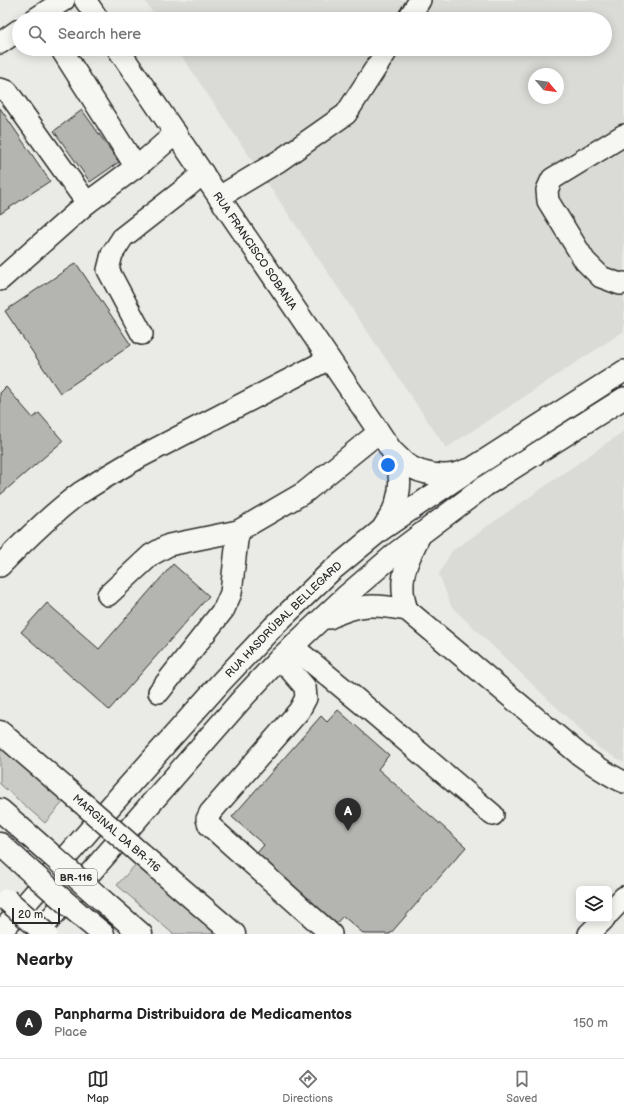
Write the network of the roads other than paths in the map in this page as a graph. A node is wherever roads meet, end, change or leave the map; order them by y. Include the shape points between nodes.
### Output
1 (64, 0) edge
2 (85, 0) edge
3 (420, 0) edge
4 (46, 12) edge
5 (93, 12) edge
6 (412, 12) edge
7 (66, 56) edge
8 (123, 56) edge
9 (383, 56) edge
10 (0, 89) edge
11 (176, 133) junction
12 (624, 135) edge
13 (136, 167) junction
14 (203, 173) junction
15 (219, 197) junction
16 (87, 203) junction
17 (0, 280) edge
18 (624, 282) edge
19 (142, 334) dead end
20 (329, 359) junction
21 (624, 371) edge
22 (624, 398) edge
23 (379, 432) junction
24 (392, 452) junction
25 (477, 465) junction
26 (381, 530) junction
27 (238, 531) junction
28 (421, 534) junction
29 (0, 566) edge
30 (108, 595) dead end
31 (407, 610) junction
32 (314, 626) junction
33 (286, 652) junction
34 (160, 692) dead end
35 (0, 732) edge
36 (624, 782) edge
37 (0, 810) edge
38 (493, 815) dead end
39 (0, 844) edge
40 (4, 897) edge
41 (624, 897) edge
42 (612, 910) edge
43 (601, 922) edge
44 (0, 933) edge
45 (37, 934) edge
46 (46, 934) edge
47 (103, 934) edge
48 (141, 934) edge
49 (234, 934) edge
50 (331, 934) edge
51 (590, 934) edge

1 - 4 street
2 - 5 street
3 - 6 street
7 - 13 street
8 - 11 street, RUA FRANCISCO SOBANIA
9 - 15 street via 346,114 279,161
10 - 16 street via 7,91
11 - 13 street
11 - 14 street, RUA FRANCISCO SOBANIA
12 - 18 street via 552,179 547,190 548,201 585,261 601,277 620,284
13 - 16 street
14 - 15 street, RUA FRANCISCO SOBANIA
14 - 19 street via 122,237 112,254 108,270
15 - 20 street, RUA FRANCISCO SOBANIA
16 - 17 street
20 - 23 street, RUA FRANCISCO SOBANIA
20 - 29 street via 110,474 51,516
21 - 25 street, RUA HASDRÚBAL BELLEGARD
22 - 28 street via 485,486
23 - 24 street, RUA FRANCISCO SOBANIA
23 - 27 street via 305,492
24 - 25 street, RUA FRANCISCO SOBANIA via 423,472 442,475 460,473
24 - 26 street, RUA FRANCISCO SOBANIA via 400,482 398,499
25 - 26 street, RUA HASDRÚBAL BELLEGARD
26 - 44 street, RUA HASDRÚBAL BELLEGARD via 330,572 222,681
27 - 30 street via 169,545 151,555
27 - 34 street via 231,593 224,609
28 - 31 street via 405,568 402,584
28 - 32 street via 372,573
31 - 32 street via 373,605 357,607
31 - 36 street via 580,755
32 - 33 street
33 - 38 street via 372,712
33 - 45 street via 224,718
33 - 50 street via 305,687 306,698 299,711 207,818 209,825
35 - 49 main road, MARGINAL DA BR-116, bridge
37 - 48 main road, BR-116, bridge
39 - 47 main road, BR-116, bridge
40 - 46 main road, bridge
41 - 42 street
43 - 51 street

